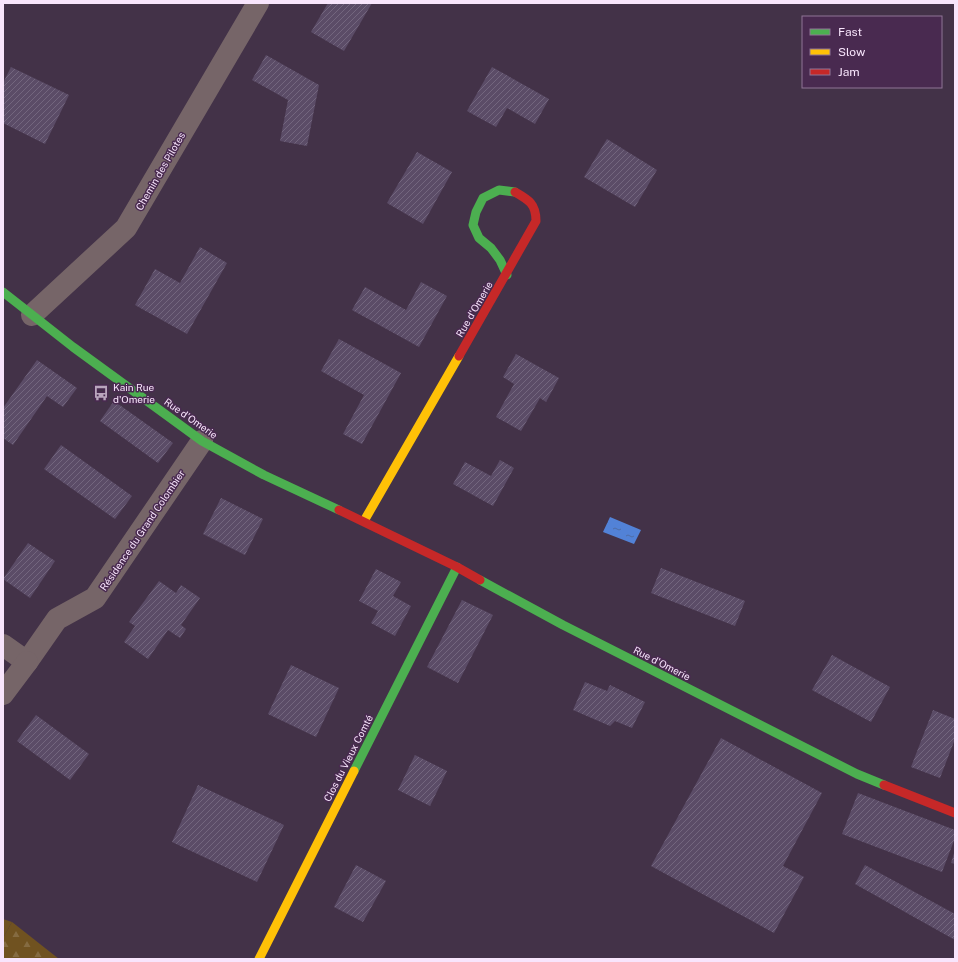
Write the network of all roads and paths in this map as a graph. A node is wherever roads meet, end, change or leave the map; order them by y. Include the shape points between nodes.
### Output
1 (258, 3) edge
2 (507, 274) junction
3 (3, 292) edge
4 (32, 315) junction
5 (202, 441) junction
6 (364, 520) junction
7 (457, 567) junction
8 (3, 645) edge
9 (27, 662) junction
10 (3, 694) edge
11 (955, 813) edge
12 (259, 959) edge

1 - 4 street, Chemin des Pilotes via 126,228
2 - 2 street, Rue d'Omerie via 536,221 536,211 528,200 515,192 499,190 483,198 473,225 479,238 491,248
2 - 6 street, Rue d'Omerie
3 - 4 street, Rue d'Omerie
4 - 5 street, Rue d'Omerie via 73,348
5 - 6 street, Rue d'Omerie via 264,475
5 - 9 street, Résidence du Grand Colombier via 95,598 57,619
6 - 7 street, Rue d'Omerie
7 - 11 street, Rue d'Omerie via 563,625 857,774
7 - 12 street, Clos du Vieux Comté
8 - 9 street
9 - 10 street, Résidence du Grand Colombier

